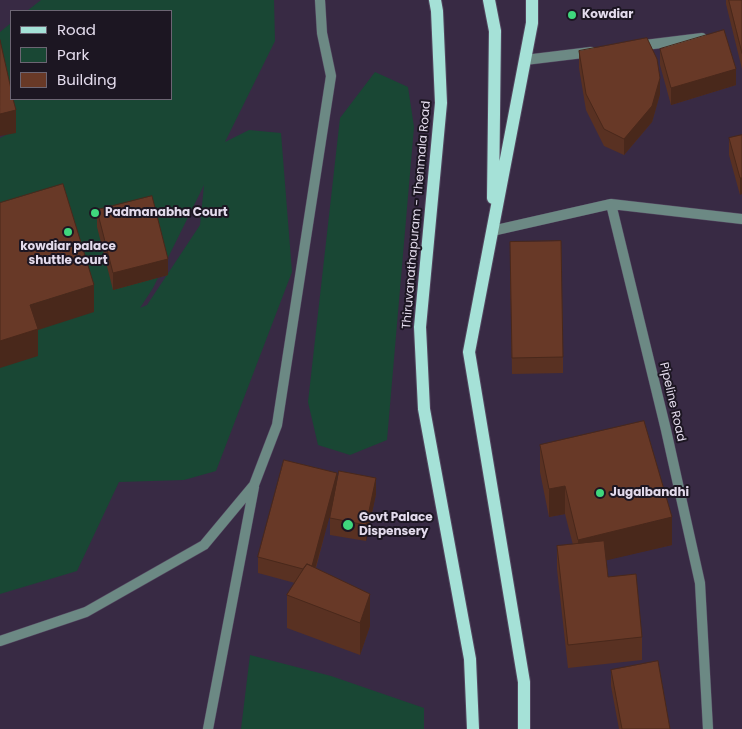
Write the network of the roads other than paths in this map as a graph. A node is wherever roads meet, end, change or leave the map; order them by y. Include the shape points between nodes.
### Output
1 (320, 0) edge
2 (434, 0) edge
3 (489, 0) edge
4 (532, 0) edge
5 (703, 38) edge
6 (624, 48) edge
7 (604, 50) edge
8 (525, 60) junction
9 (611, 204) junction
10 (742, 219) edge
11 (492, 230) junction
12 (254, 485) junction
13 (0, 641) edge
14 (208, 729) edge
15 (473, 729) edge
16 (524, 729) edge
17 (708, 729) edge

1 - 12 street via 322,33 331,76 277,425
2 - 15 main road, Thiruvanathapuram - Thenmala Road via 441,103 420,327 424,409 470,659
3 - 11 main road via 495,31
4 - 8 main road via 532,23
5 - 6 street
7 - 8 street
8 - 11 main road
9 - 10 street
9 - 11 street
9 - 17 street, Pipeline Road via 700,583
11 - 16 main road via 469,352 524,682
12 - 13 street via 204,546 86,612
12 - 14 street

